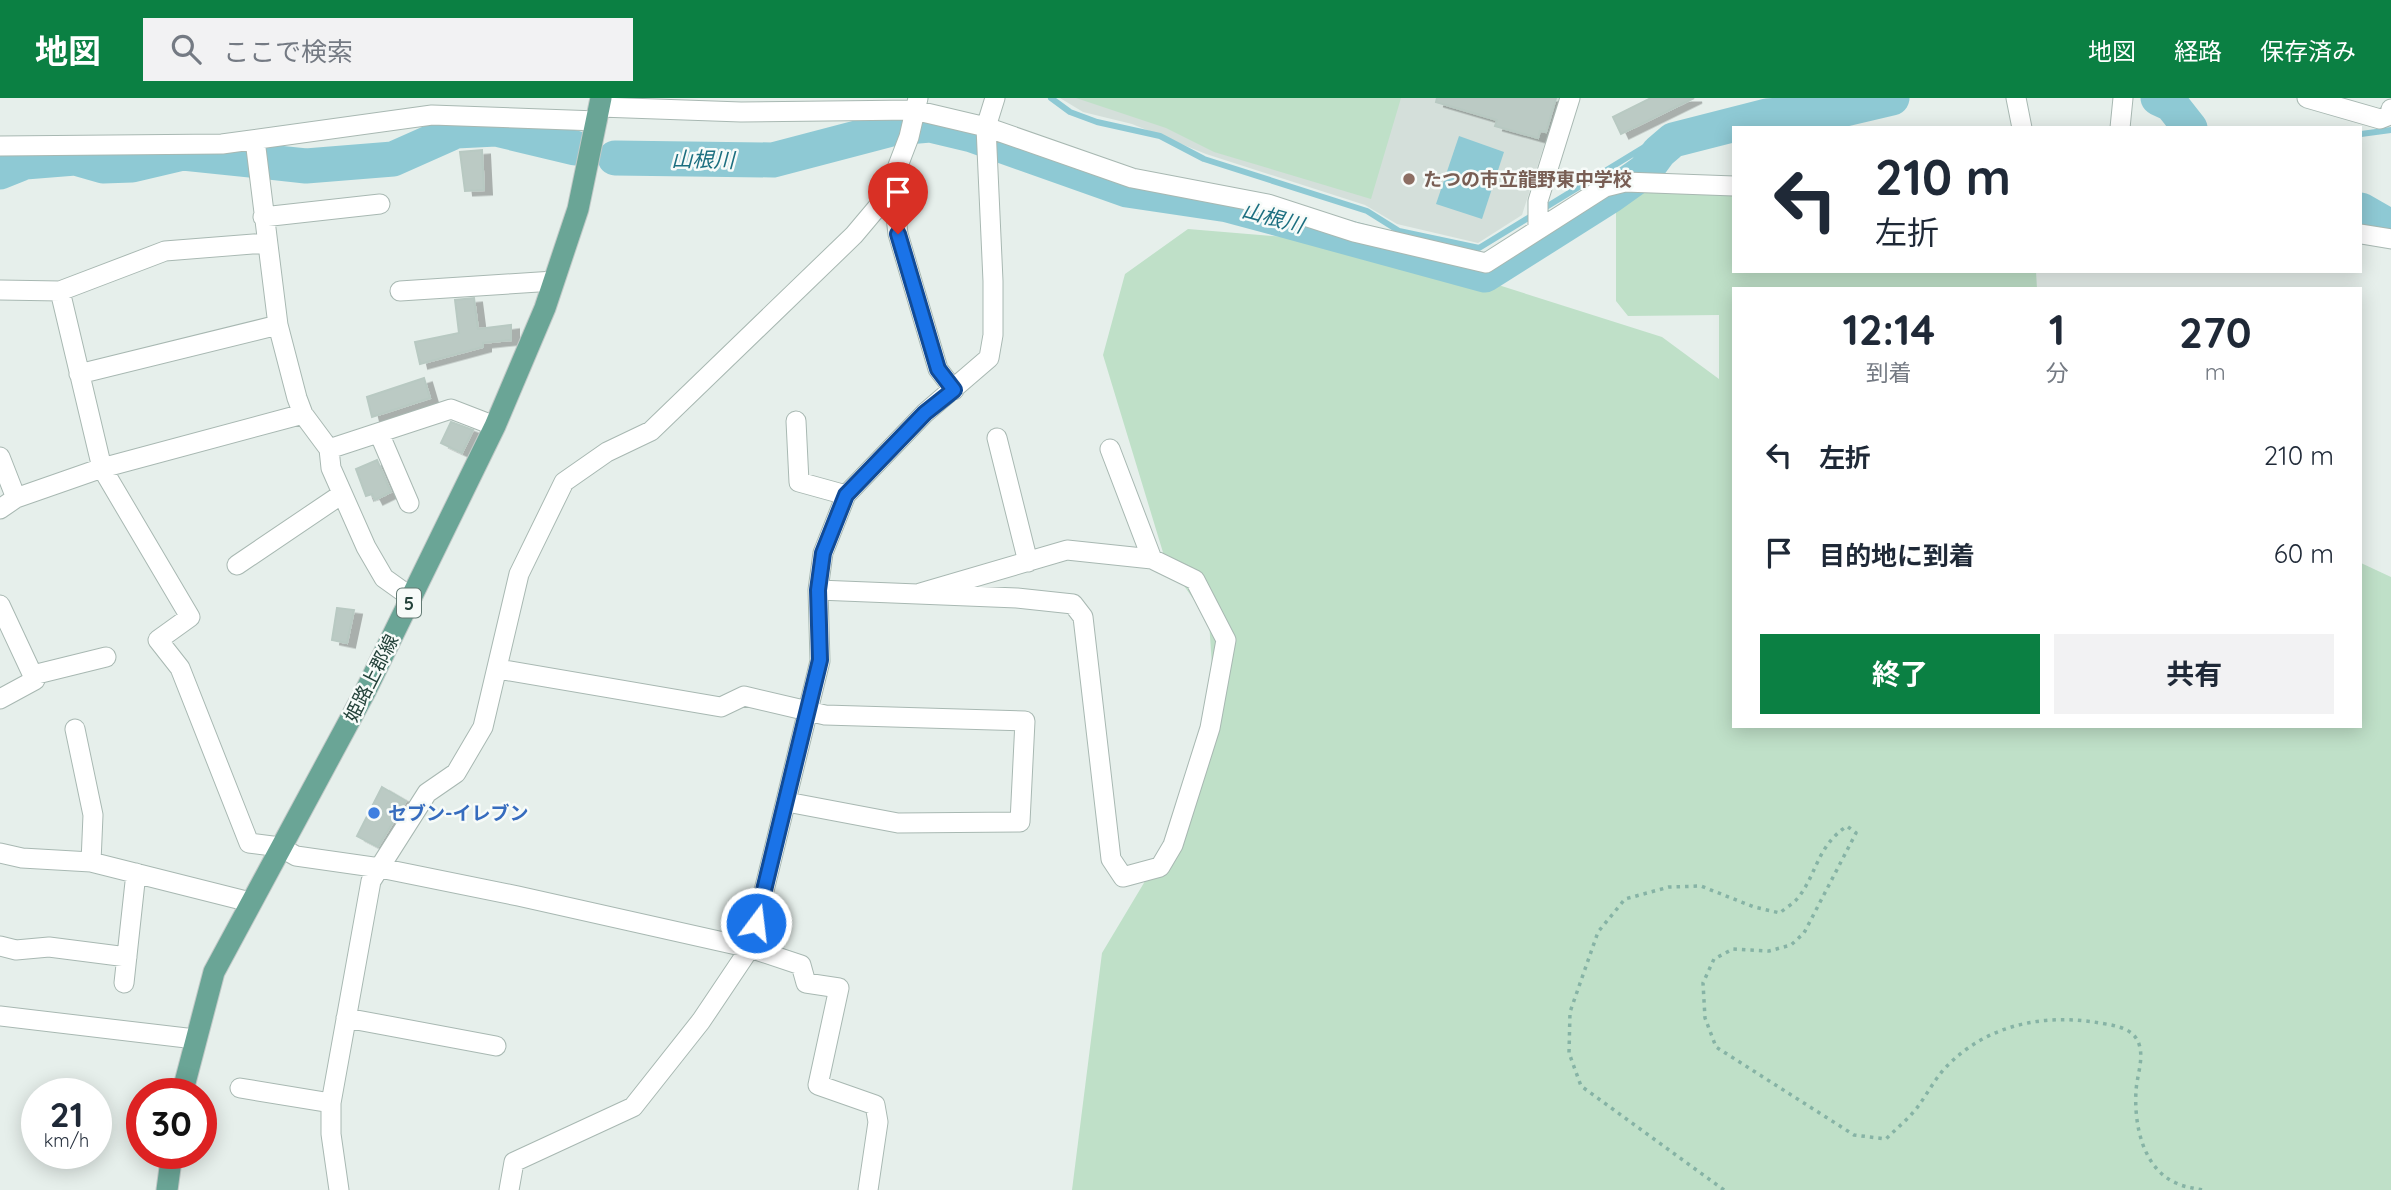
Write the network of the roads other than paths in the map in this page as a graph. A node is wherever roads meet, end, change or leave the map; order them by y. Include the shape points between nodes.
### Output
1 (995, 98) edge
2 (1570, 98) edge
3 (2016, 98) edge
4 (2123, 98) edge
5 (2307, 98) edge
6 (600, 108) edge
7 (2391, 109) edge
8 (913, 117) edge
9 (2022, 126) edge
10 (2120, 126) edge
11 (986, 127) junction
12 (254, 140) junction
13 (0, 146) edge
14 (1732, 186) edge
15 (886, 197) junction
16 (380, 204) dead end
17 (263, 217) junction
18 (1538, 229) junction
19 (2362, 234) edge
20 (2391, 239) edge
21 (266, 243) junction
22 (554, 281) junction
23 (0, 290) edge
24 (60, 291) junction
25 (400, 291) dead end
26 (278, 325) junction
27 (79, 373) junction
28 (954, 390) junction
29 (303, 414) junction
30 (796, 421) dead end
31 (495, 426) junction
32 (379, 433) junction
33 (997, 438) dead end
34 (1110, 449) dead end
35 (329, 450) junction
36 (0, 457) edge
37 (102, 468) junction
38 (342, 494) junction
39 (846, 495) junction
40 (8, 503) edge
41 (409, 503) dead end
42 (1152, 559) junction
43 (1028, 562) junction
44 (237, 565) dead end
45 (818, 590) junction
46 (920, 593) junction
47 (412, 598) junction
48 (0, 605) edge
49 (106, 657) dead end
50 (498, 669) junction
51 (33, 674) junction
52 (0, 699) edge
53 (808, 713) junction
54 (75, 729) dead end
55 (787, 802) junction
56 (280, 847) junction
57 (0, 853) edge
58 (91, 862) junction
59 (380, 868) junction
60 (136, 873) junction
61 (250, 902) junction
62 (0, 946) edge
63 (750, 948) junction
64 (127, 957) junction
65 (124, 983) dead end
66 (0, 1016) edge
67 (346, 1018) junction
68 (195, 1040) junction
69 (496, 1046) dead end
70 (186, 1078) edge
71 (240, 1088) dead end
72 (331, 1103) junction
73 (170, 1169) edge
74 (167, 1190) edge
75 (340, 1190) edge
76 (509, 1190) edge
77 (867, 1190) edge

1 - 11 street
2 - 18 street via 1538,201
3 - 9 street
4 - 10 street
5 - 7 street via 2380,119
6 - 8 street
6 - 12 street via 432,115
6 - 22 main road, 姫路上郡線 / 5 via 579,209
8 - 11 street
8 - 15 street
11 - 18 street via 1132,178 1268,204 1354,232 1486,262
11 - 28 street via 993,335 989,358
12 - 13 street
12 - 17 street
14 - 18 street via 1625,182 1605,187
15 - 28 street via 895,208 898,234 938,369
15 - 50 street via 854,235 651,431 607,452 564,482 519,574
16 - 17 street
17 - 21 street
19 - 20 street
21 - 24 street via 165,251
21 - 26 street
22 - 25 street
22 - 31 main road, 姫路上郡線 / 5
23 - 24 street
24 - 27 street
26 - 27 street
26 - 29 street
27 - 37 street
28 - 39 street via 925,413
29 - 35 street
29 - 37 street
30 - 39 street via 799,482
31 - 32 street via 451,409
31 - 47 main road, 姫路上郡線 / 5
32 - 35 street
32 - 41 street
33 - 43 street
34 - 42 street
35 - 38 street
36 - 40 street
37 - 40 street
37 - 56 street via 190,617 158,640 180,668 249,844
38 - 44 street
38 - 47 street via 384,578
39 - 45 street via 823,553
42 - 43 street via 1067,550
42 - 46 street via 1195,580 1226,640 1210,728 1173,845 1160,867 1122,877 1111,859 1083,617 1073,604
43 - 46 street
45 - 46 street
45 - 53 street via 820,660
47 - 56 main road, 姫路上郡線 / 5
48 - 51 street
49 - 51 street
50 - 53 street via 721,706 744,696
50 - 59 street via 483,727 456,773 427,793
51 - 52 street via 35,680
53 - 55 street
53 - 55 street via 1025,721 1020,822 898,823
54 - 58 street via 93,815
55 - 63 street
56 - 59 street via 296,856
56 - 61 main road, 姫路上郡線 / 5
57 - 58 street
58 - 60 street
59 - 63 street
59 - 67 street via 371,881
60 - 61 street
60 - 64 street
61 - 68 main road, 姫路上郡線 / 5 via 214,972
62 - 64 street
63 - 76 street via 701,1021 633,1107 514,1162
63 - 77 street via 801,965 806,983 839,988 818,1085 875,1105 878,1122
64 - 65 street
66 - 68 street
67 - 69 street
67 - 72 street
68 - 70 main road, 姫路上郡線 / 5
71 - 72 street
72 - 75 street via 332,1147
73 - 74 main road

